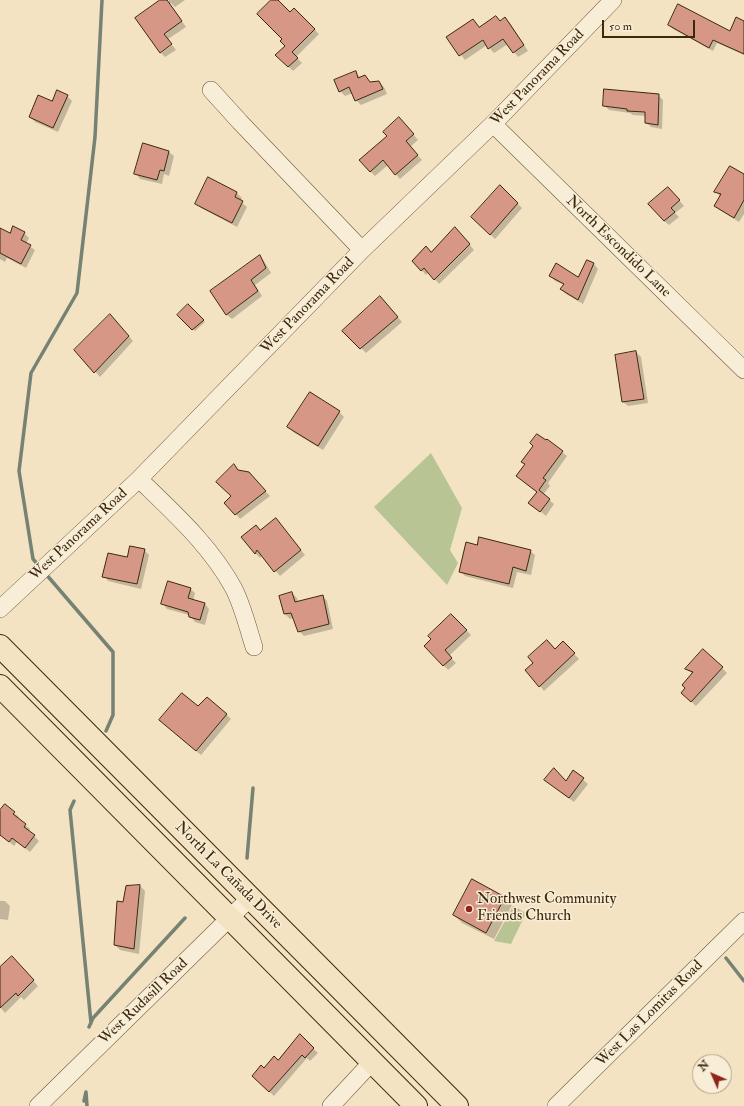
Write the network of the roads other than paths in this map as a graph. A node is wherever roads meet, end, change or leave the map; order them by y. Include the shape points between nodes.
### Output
1 (613, 0) edge
2 (211, 90) dead end
3 (493, 124) junction
4 (362, 250) junction
5 (744, 370) edge
6 (139, 479) junction
7 (0, 609) edge
8 (0, 646) edge
9 (254, 647) dead end
10 (0, 686) edge
11 (250, 898) junction
12 (230, 918) junction
13 (744, 921) edge
14 (372, 1062) junction
15 (38, 1106) edge
16 (330, 1106) edge
17 (416, 1106) edge
18 (457, 1106) edge
19 (556, 1106) edge

1 - 3 street, West Panorama Road
2 - 4 street
3 - 4 street, West Panorama Road
3 - 5 street, North Escondido Lane
4 - 6 street, West Panorama Road
6 - 7 street, West Panorama Road
6 - 9 street via 196,535 219,564 235,591
8 - 11 main road, North La Cañada Drive
10 - 12 main road, North La Cañada Drive
11 - 12 street, West Rudasill Road
11 - 18 main road, North La Cañada Drive
12 - 14 main road, North La Cañada Drive
12 - 15 street, West Rudasill Road
13 - 19 street, West Las Lomitas Road
14 - 16 street
14 - 17 main road, North La Cañada Drive

